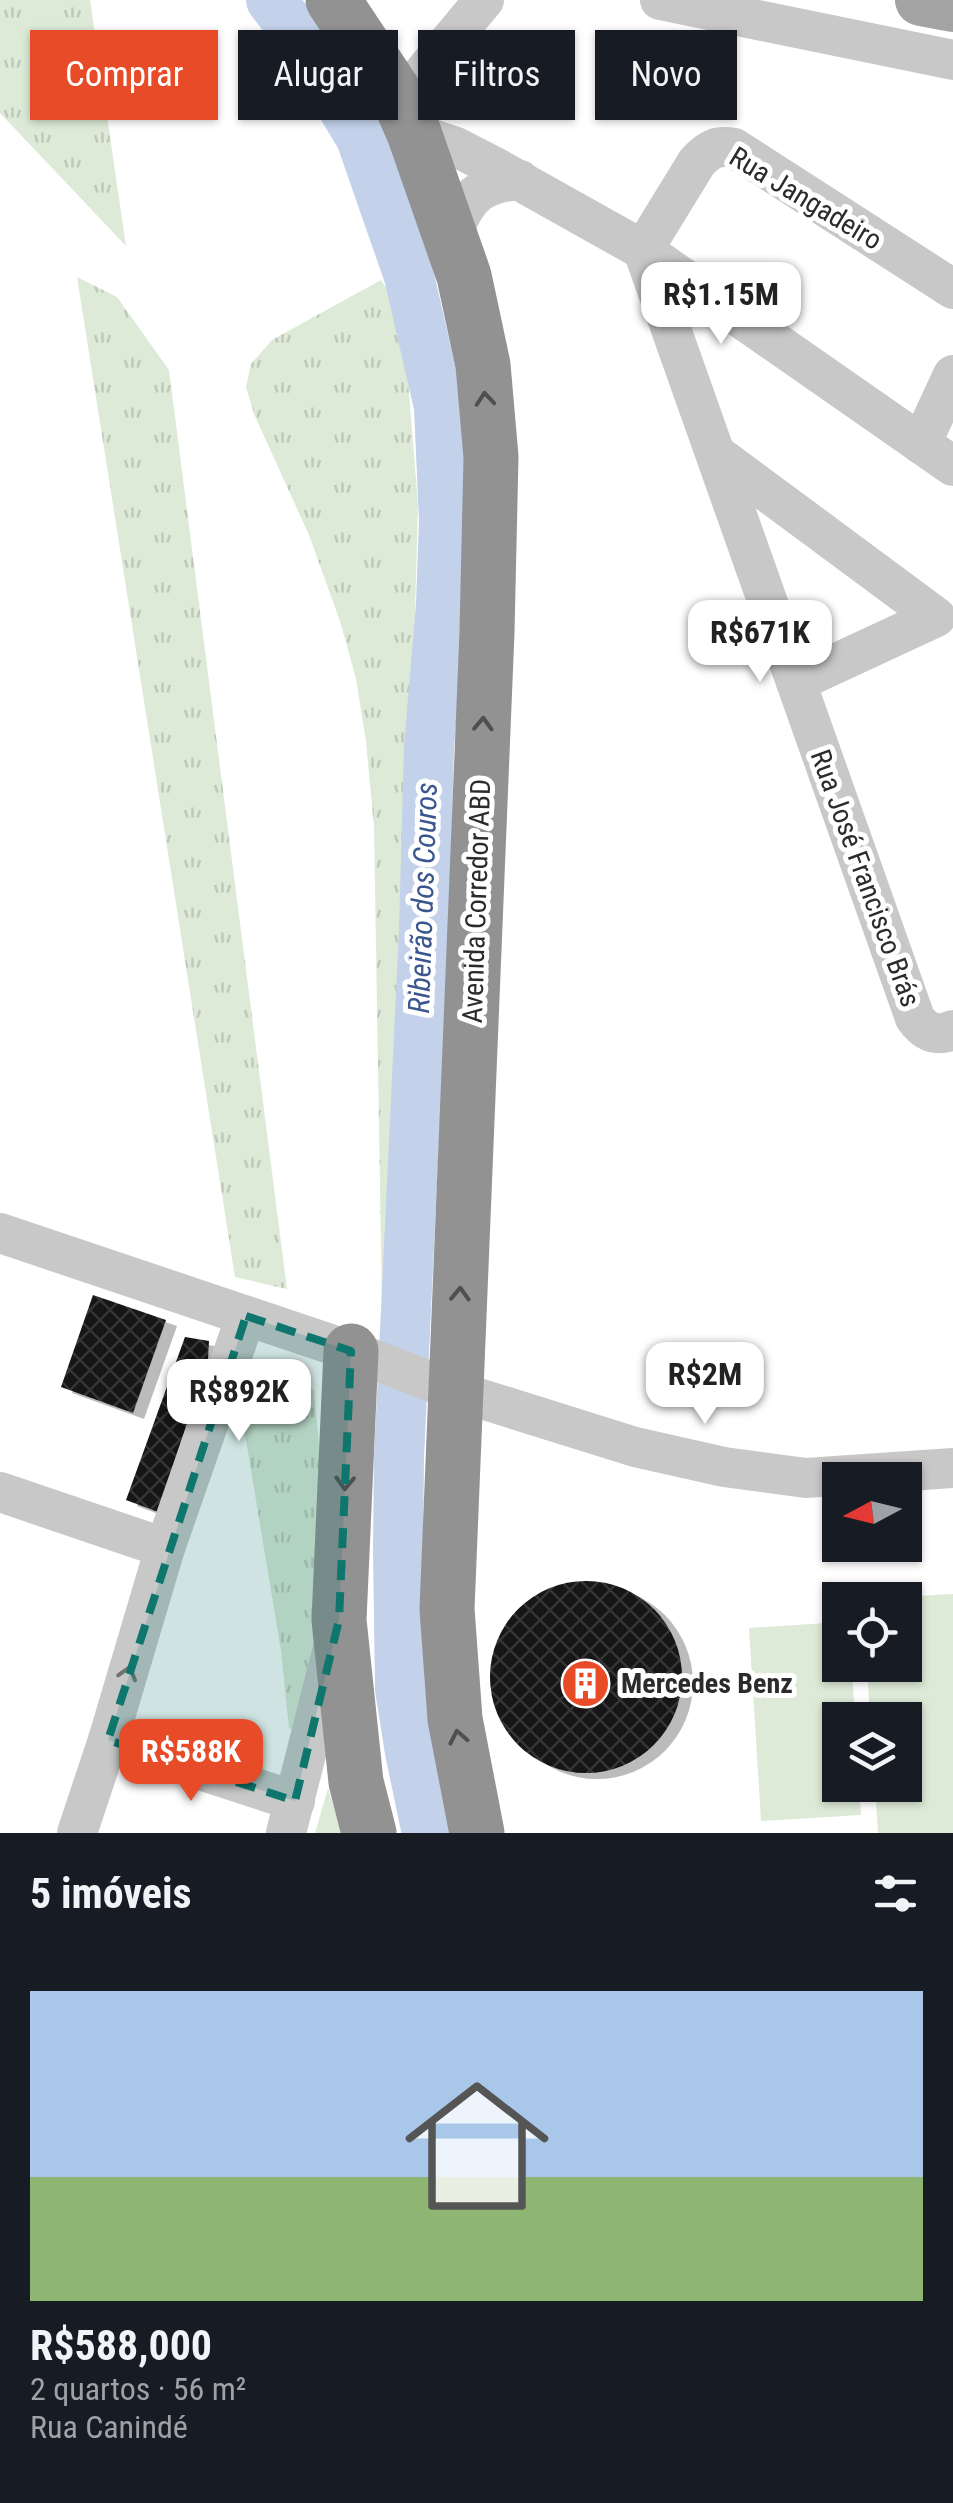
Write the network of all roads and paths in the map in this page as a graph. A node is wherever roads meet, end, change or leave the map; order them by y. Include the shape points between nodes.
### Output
1 (333, 0) edge
2 (484, 0) edge
3 (660, 0) edge
4 (922, 0) edge
5 (953, 6) edge
6 (953, 60) edge
7 (407, 117) junction
8 (520, 180) junction
9 (451, 239) junction
10 (643, 250) junction
11 (953, 289) edge
12 (953, 374) edge
13 (716, 454) junction
14 (937, 455) edge
15 (796, 682) junction
16 (950, 1031) edge
17 (0, 1233) edge
18 (246, 1316) junction
19 (362, 1355) junction
20 (446, 1387) junction
21 (953, 1468) edge
22 (0, 1492) edge
23 (165, 1548) junction
24 (339, 1620) junction
25 (108, 1740) junction
26 (290, 1817) edge
27 (77, 1833) edge
28 (369, 1833) edge
29 (477, 1833) edge

1 - 7 highway, Avenida Corredor ABD
2 - 7 street
3 - 6 street
4 - 5 main road
7 - 8 street
7 - 9 highway, Avenida Corredor ABD
8 - 9 street via 476,194
8 - 10 street
20 -> 9 highway, Avenida Corredor ABD via 487,632 490,457 482,365
10 - 11 street, Rua Jangadeiro via 696,162 720,146 734,148
10 - 13 street, Rua José Francisco Brás
10 - 14 street
12 - 14 street
13 - 15 street, Rua José Francisco Brás
13 - 15 street via 936,617
15 - 16 street, Rua José Francisco Brás via 915,1018 932,1034
17 - 18 street
18 - 19 street
18 - 23 street
19 - 20 street
19 -> 24 highway
20 - 21 street via 635,1448 724,1467 806,1478
29 -> 20 highway, Avenida Corredor ABD via 455,1719 446,1609
22 - 23 street
25 -> 23 street
24 - 26 street
24 - 28 highway via 356,1782
25 - 26 street
25 - 27 street

